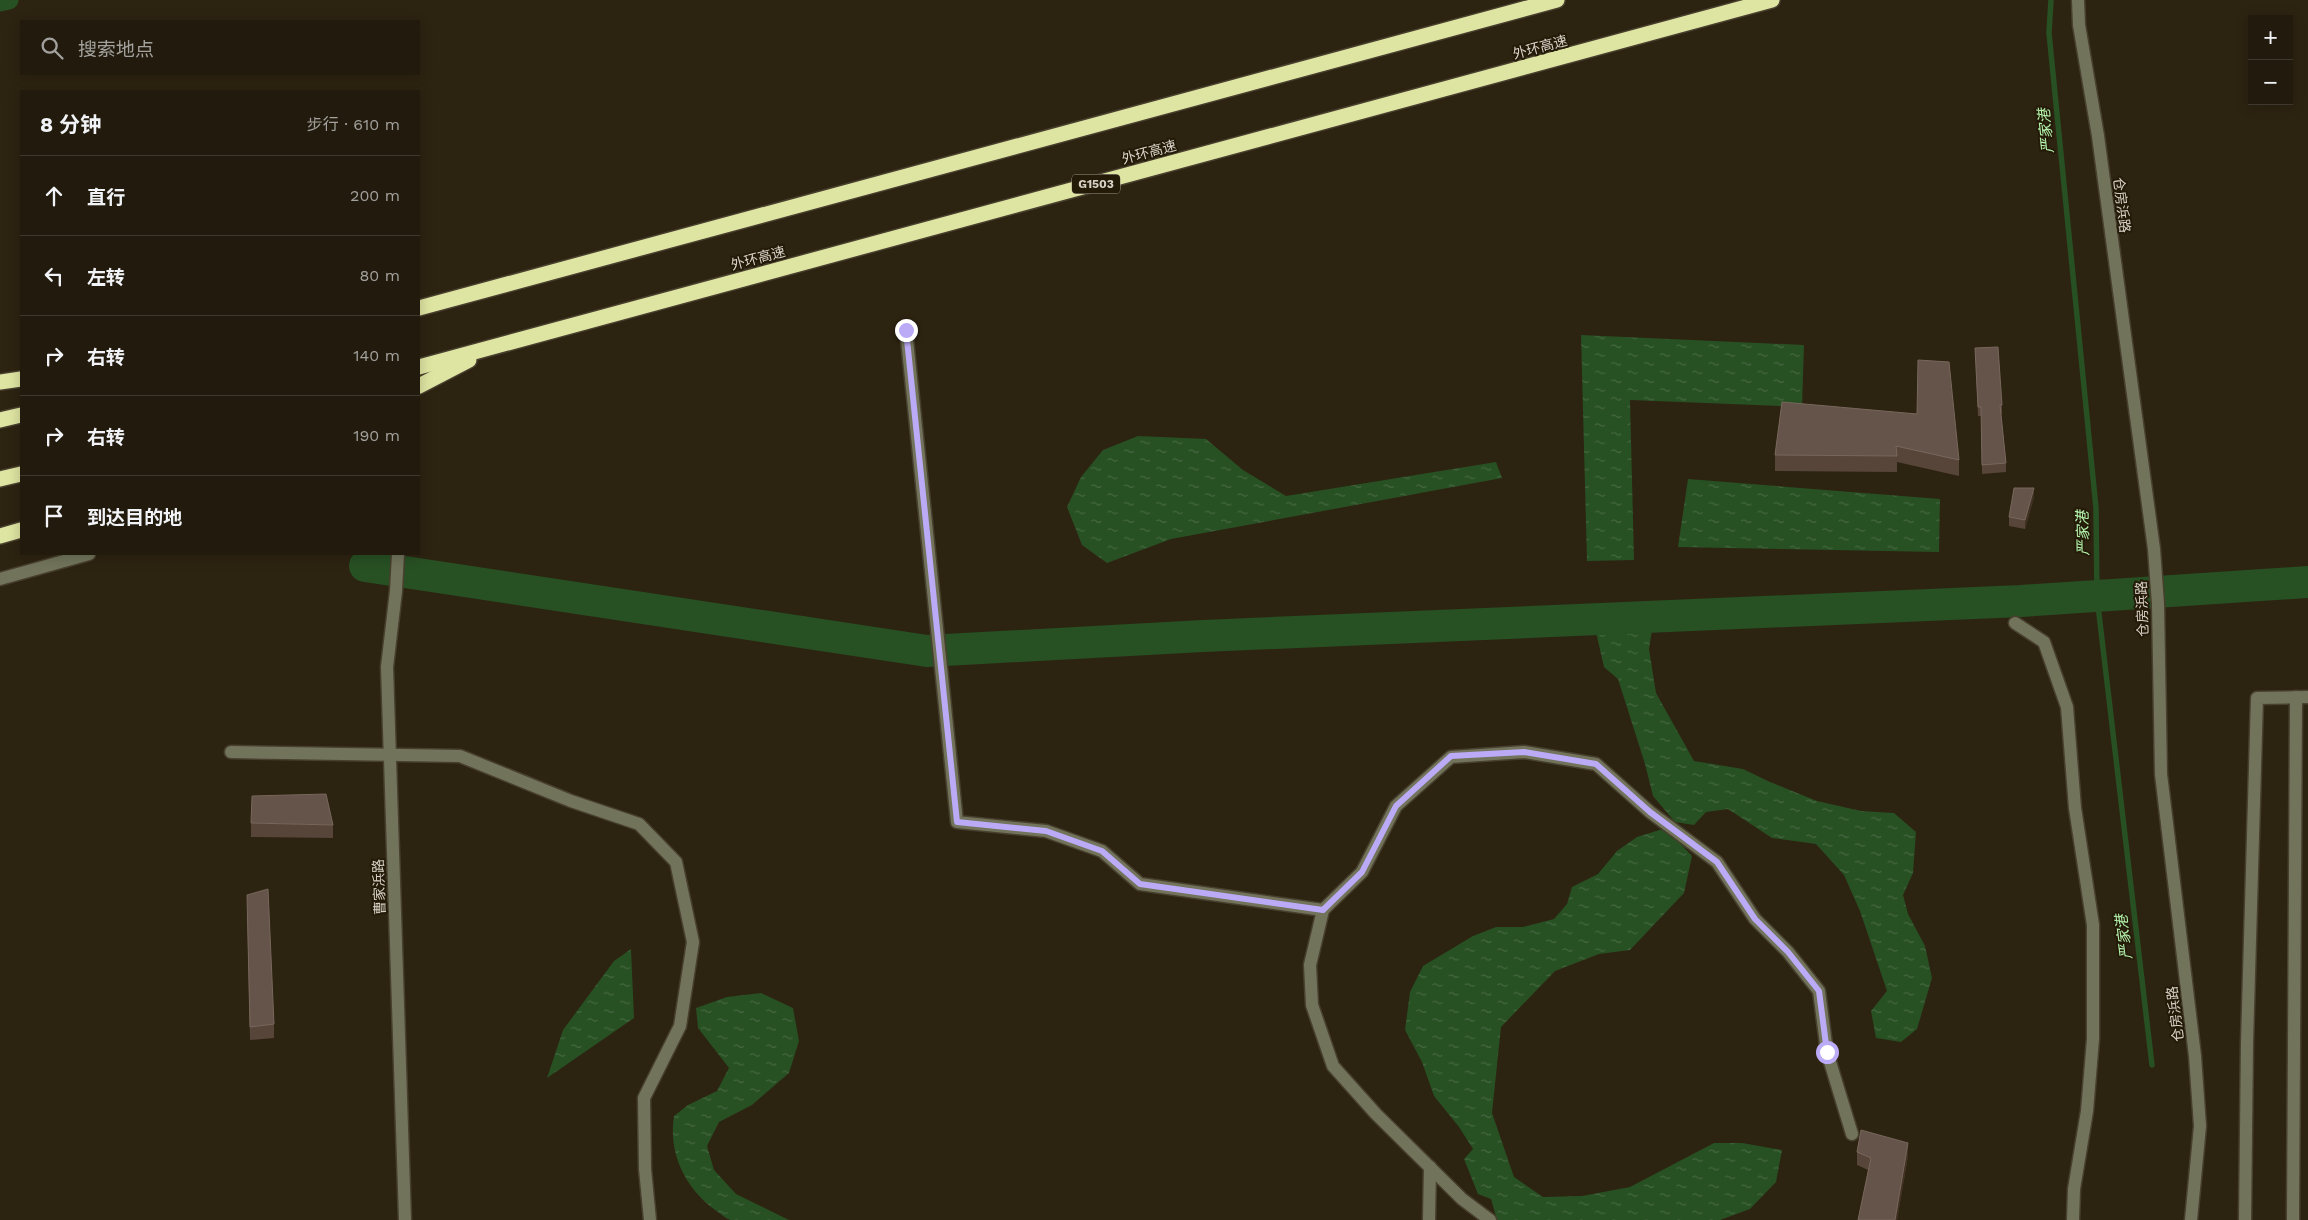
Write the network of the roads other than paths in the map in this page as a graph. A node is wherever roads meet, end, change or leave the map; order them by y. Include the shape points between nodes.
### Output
1 (1557, 0) edge
2 (1772, 0) edge
3 (2078, 0) edge
4 (495, 287) junction
5 (420, 302) edge
6 (420, 308) edge
7 (906, 330) dead end
8 (495, 346) junction
9 (420, 367) edge
10 (20, 379) edge
11 (0, 382) edge
12 (420, 385) edge
13 (20, 415) edge
14 (0, 420) edge
15 (20, 474) edge
16 (0, 479) edge
17 (20, 530) edge
18 (0, 536) edge
19 (86, 555) edge
20 (398, 555) edge
21 (0, 580) edge
22 (2014, 623) dead end
23 (2302, 697) edge
24 (231, 752) dead end
25 (390, 754) junction
26 (1323, 910) junction
27 (1852, 1134) dead end
28 (1430, 1167) junction
29 (405, 1220) edge
30 (650, 1220) edge
31 (1429, 1220) edge
32 (1490, 1220) edge
33 (2073, 1220) edge
34 (2191, 1220) edge
35 (2245, 1220) edge
36 (2294, 1220) edge

1 - 4 highway
2 - 8 highway, 外环高速 / G1503
3 - 34 street, 仓房浜路 via 2154,548 2161,774 2195,1056 2200,1126
4 - 5 highway
4 - 6 highway
7 - 26 street via 957,822 1046,831 1102,851 1140,884
8 - 9 highway, 外环高速 / G1503
8 - 12 highway
10 - 11 highway
13 - 14 highway
15 - 16 highway
17 - 18 highway
19 - 21 street
20 - 25 street, 曹家浜路 via 387,666
22 - 33 street via 2044,642 2066,707 2075,808 2092,925 2093,1039
23 - 35 street via 2257,698
23 - 36 street
24 - 25 street
25 - 29 street, 曹家浜路
25 - 30 street via 460,756 638,824 676,862 693,942 680,1026 644,1098
26 - 27 street via 1362,872 1396,806 1451,756 1524,752 1596,764 1650,812 1717,862 1755,919 1788,952 1819,991 1827,1052
26 - 28 street via 1310,965 1312,1005 1333,1066
28 - 31 street
28 - 32 street via 1462,1199

